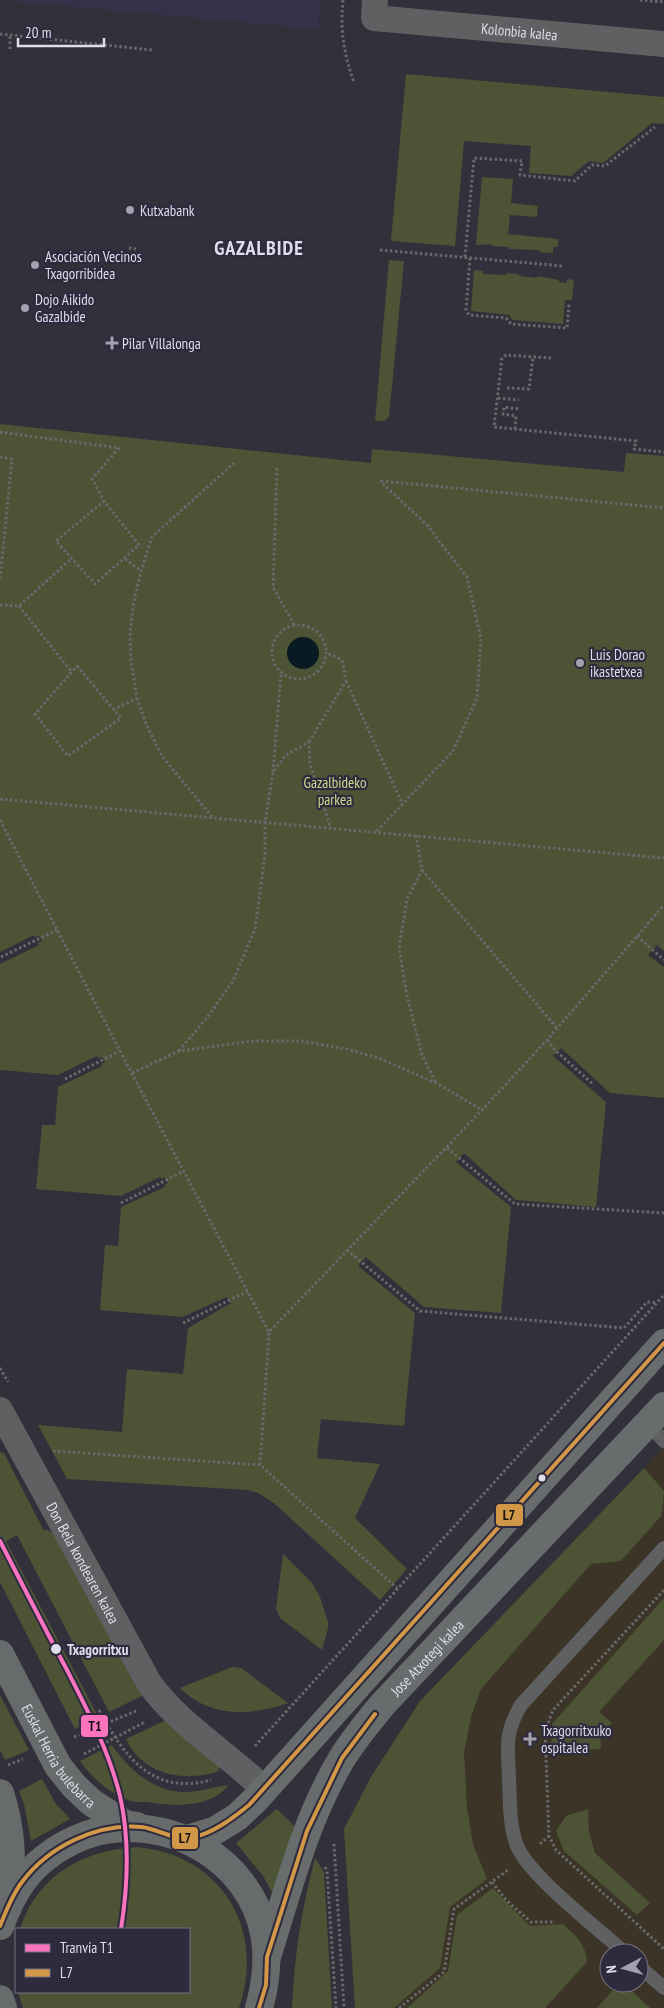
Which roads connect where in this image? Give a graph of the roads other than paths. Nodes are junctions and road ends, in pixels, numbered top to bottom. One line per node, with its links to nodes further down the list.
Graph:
1 (375, 9): 2 (street, Kolonbia kalea)
2 (664, 44)
3 (664, 1343): 8 (main road)
4 (0, 1410): 8 (street, Don Bela kondearen kalea)
5 (659, 1423): 14 (main road, Jose Atxotegi kalea)
6 (664, 1548): 13 (lane)
7 (0, 1654): 10 (main road, Euskal Herria bulebarra)
8 (264, 1789): 11 (main road)
9 (0, 1793): 12 (main road)
10 (144, 1828): 11 (main road); 12 (main road)
11 (187, 1839): 14 (main road)
12 (5, 1914)
13 (614, 1943)
14 (267, 1958): 19 (main road)
15 (649, 1975): 16 (lane)
16 (664, 1988)
17 (0, 1999): 18 (main road)
18 (3, 2008)
19 (260, 2008)

